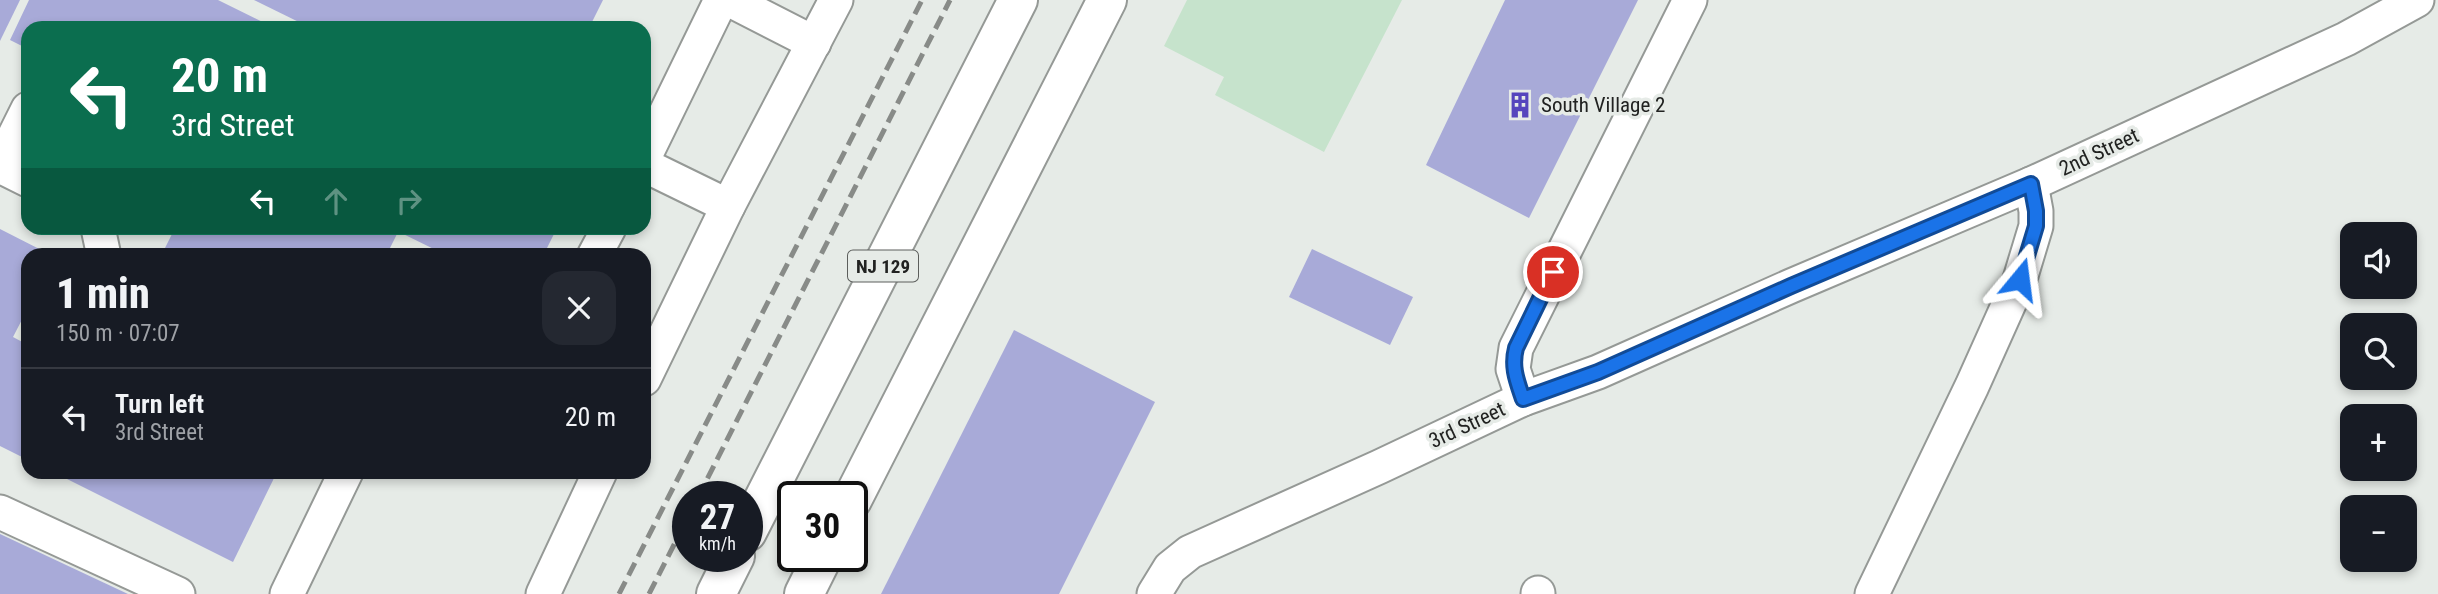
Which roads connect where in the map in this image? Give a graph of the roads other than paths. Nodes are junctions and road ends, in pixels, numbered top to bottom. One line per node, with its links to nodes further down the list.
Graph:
1 (721, 0): 10 (street)
2 (730, 0): 8 (street)
3 (836, 0): 8 (street)
4 (1018, 0): 20 (highway, NJ 129)
5 (1107, 0): 19 (highway)
6 (1690, 0): 16 (street)
7 (2417, 0): 13 (street, 2nd Street)
8 (814, 43): 14 (street)
9 (21, 123): 12 (street)
10 (651, 144)
11 (651, 168): 14 (street)
12 (21, 176)
13 (2031, 184): 16 (street, 3rd Street); 30 (street)
14 (728, 206): 15 (street)
15 (651, 365)
16 (1523, 399): 24 (street, 3rd Street)
17 (343, 479): 26 (street)
18 (597, 479): 27 (street)
19 (862, 481)
20 (763, 501)
21 (0, 512): 25 (street)
22 (727, 572): 28 (highway)
23 (815, 572): 29 (highway)
24 (1167, 587)
25 (178, 594)
26 (286, 594)
27 (543, 594)
28 (716, 594)
29 (804, 594)
30 (1872, 594)

